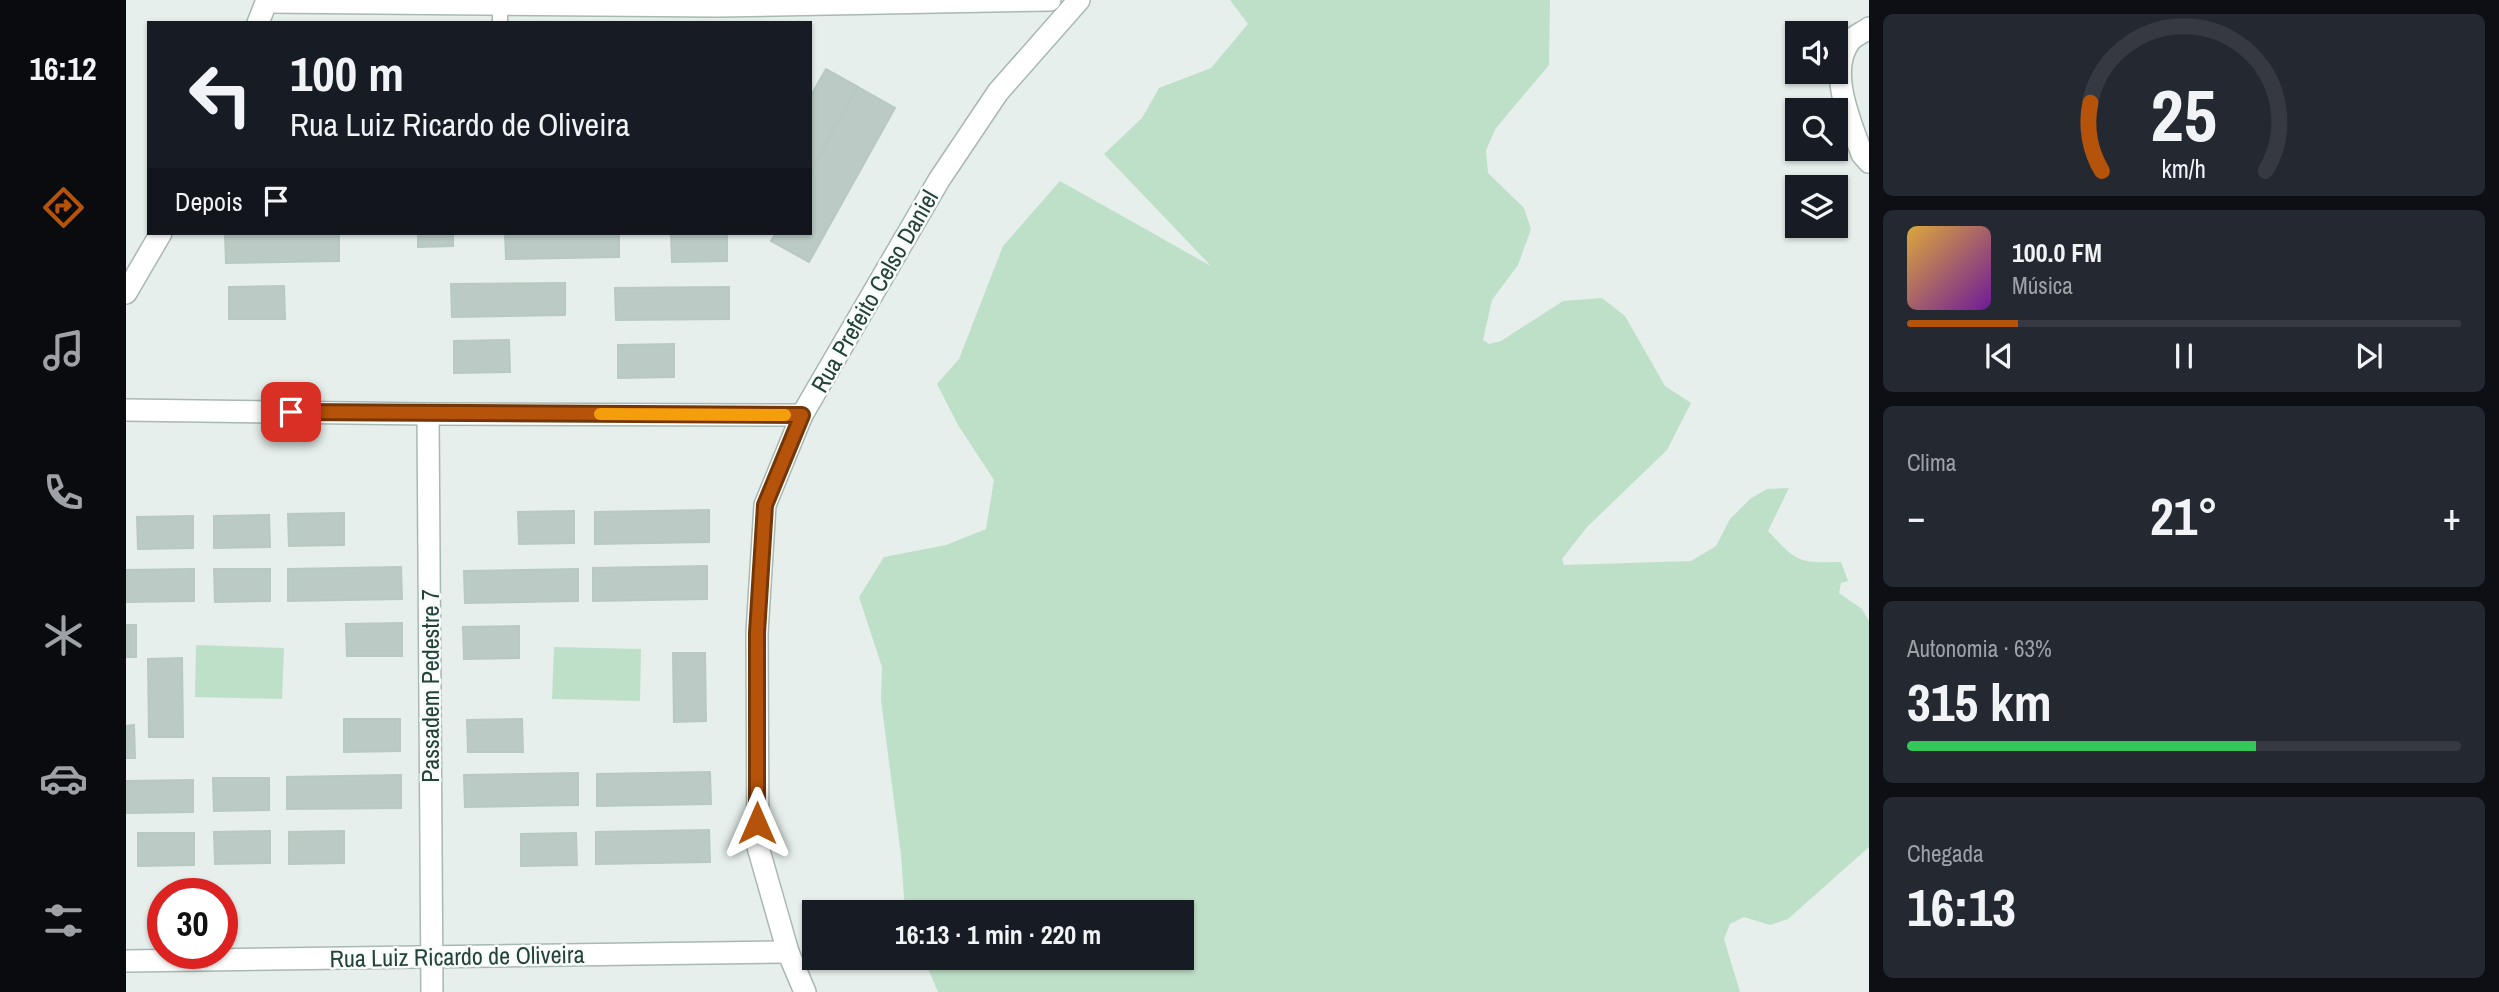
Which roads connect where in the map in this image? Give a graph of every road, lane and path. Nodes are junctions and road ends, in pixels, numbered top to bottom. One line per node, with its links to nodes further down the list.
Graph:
1 (1050, 0): 5 (street)
2 (1079, 0): 14 (street, Rua Prefeito Celso Daniel)
3 (267, 1): 4 (street); 7 (street)
4 (471, 2): 6 (street)
5 (719, 3): 6 (street)
6 (500, 13)
7 (259, 21)
8 (1869, 29): 9 (street)
9 (1869, 162)
10 (160, 235): 11 (street)
11 (126, 293)
12 (126, 410): 13 (street)
13 (428, 414): 14 (street); 16 (street, Passadem Pedestre 7)
14 (802, 415): 15 (street, Rua Prefeito Celso Daniel)
15 (788, 952): 16 (street, Rua Luiz Ricardo de Oliveira); 19 (street, Rua Prefeito Celso Daniel)
16 (432, 957): 17 (street, Rua Luiz Ricardo de Oliveira); 18 (street, Passadem Pedestre 7)
17 (126, 961)
18 (432, 992)
19 (805, 992)

